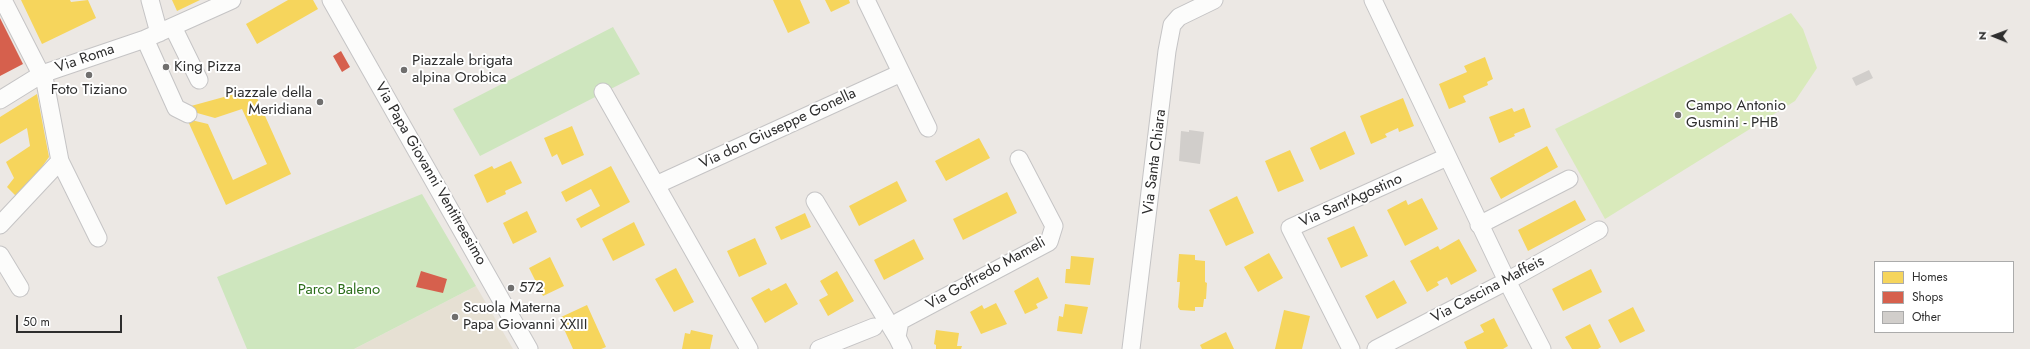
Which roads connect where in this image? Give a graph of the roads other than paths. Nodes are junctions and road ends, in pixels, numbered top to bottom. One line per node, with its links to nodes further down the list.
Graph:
1 (3, 0): 10 (street)
2 (150, 0): 8 (street)
3 (232, 0): 8 (street, Via Roma)
4 (330, 0): 31 (street, Via Papa Giovanni Ventitreesimo)
5 (866, 0): 9 (street)
6 (1214, 0): 34 (street, Via Santa Chiara)
7 (1373, 0): 16 (street)
8 (159, 33): 10 (street, Via Roma); 11 (street); 14 (street)
9 (901, 72): 15 (street); 20 (street, Via don Giuseppe Gonella)
10 (42, 74): 13 (street, Via Roma); 18 (street)
11 (199, 80)
12 (603, 92): 20 (street)
13 (0, 100)
14 (188, 114)
15 (928, 128)
16 (1447, 157): 23 (street); 35 (street, Via Sant'Agostino)
17 (1019, 159): 30 (street, Via Goffredo Mameli)
18 (60, 161): 22 (street); 25 (street)
19 (1569, 179): 23 (street)
20 (656, 185): 32 (street)
21 (815, 200): 30 (street, Via Goffredo Mameli)
22 (0, 225)
23 (1480, 225): 27 (street)
24 (1599, 230): 27 (street, Via Cascina Maffeis)
25 (98, 238)
26 (0, 255): 28 (street)
27 (1506, 282): 36 (street, Via Cascina Maffeis); 37 (street)
28 (20, 288)
29 (874, 327): 33 (street)
30 (900, 343)
31 (529, 349)
32 (749, 349)
33 (818, 349)
34 (1131, 349)
35 (1351, 349)
36 (1376, 349)
37 (1542, 349)

